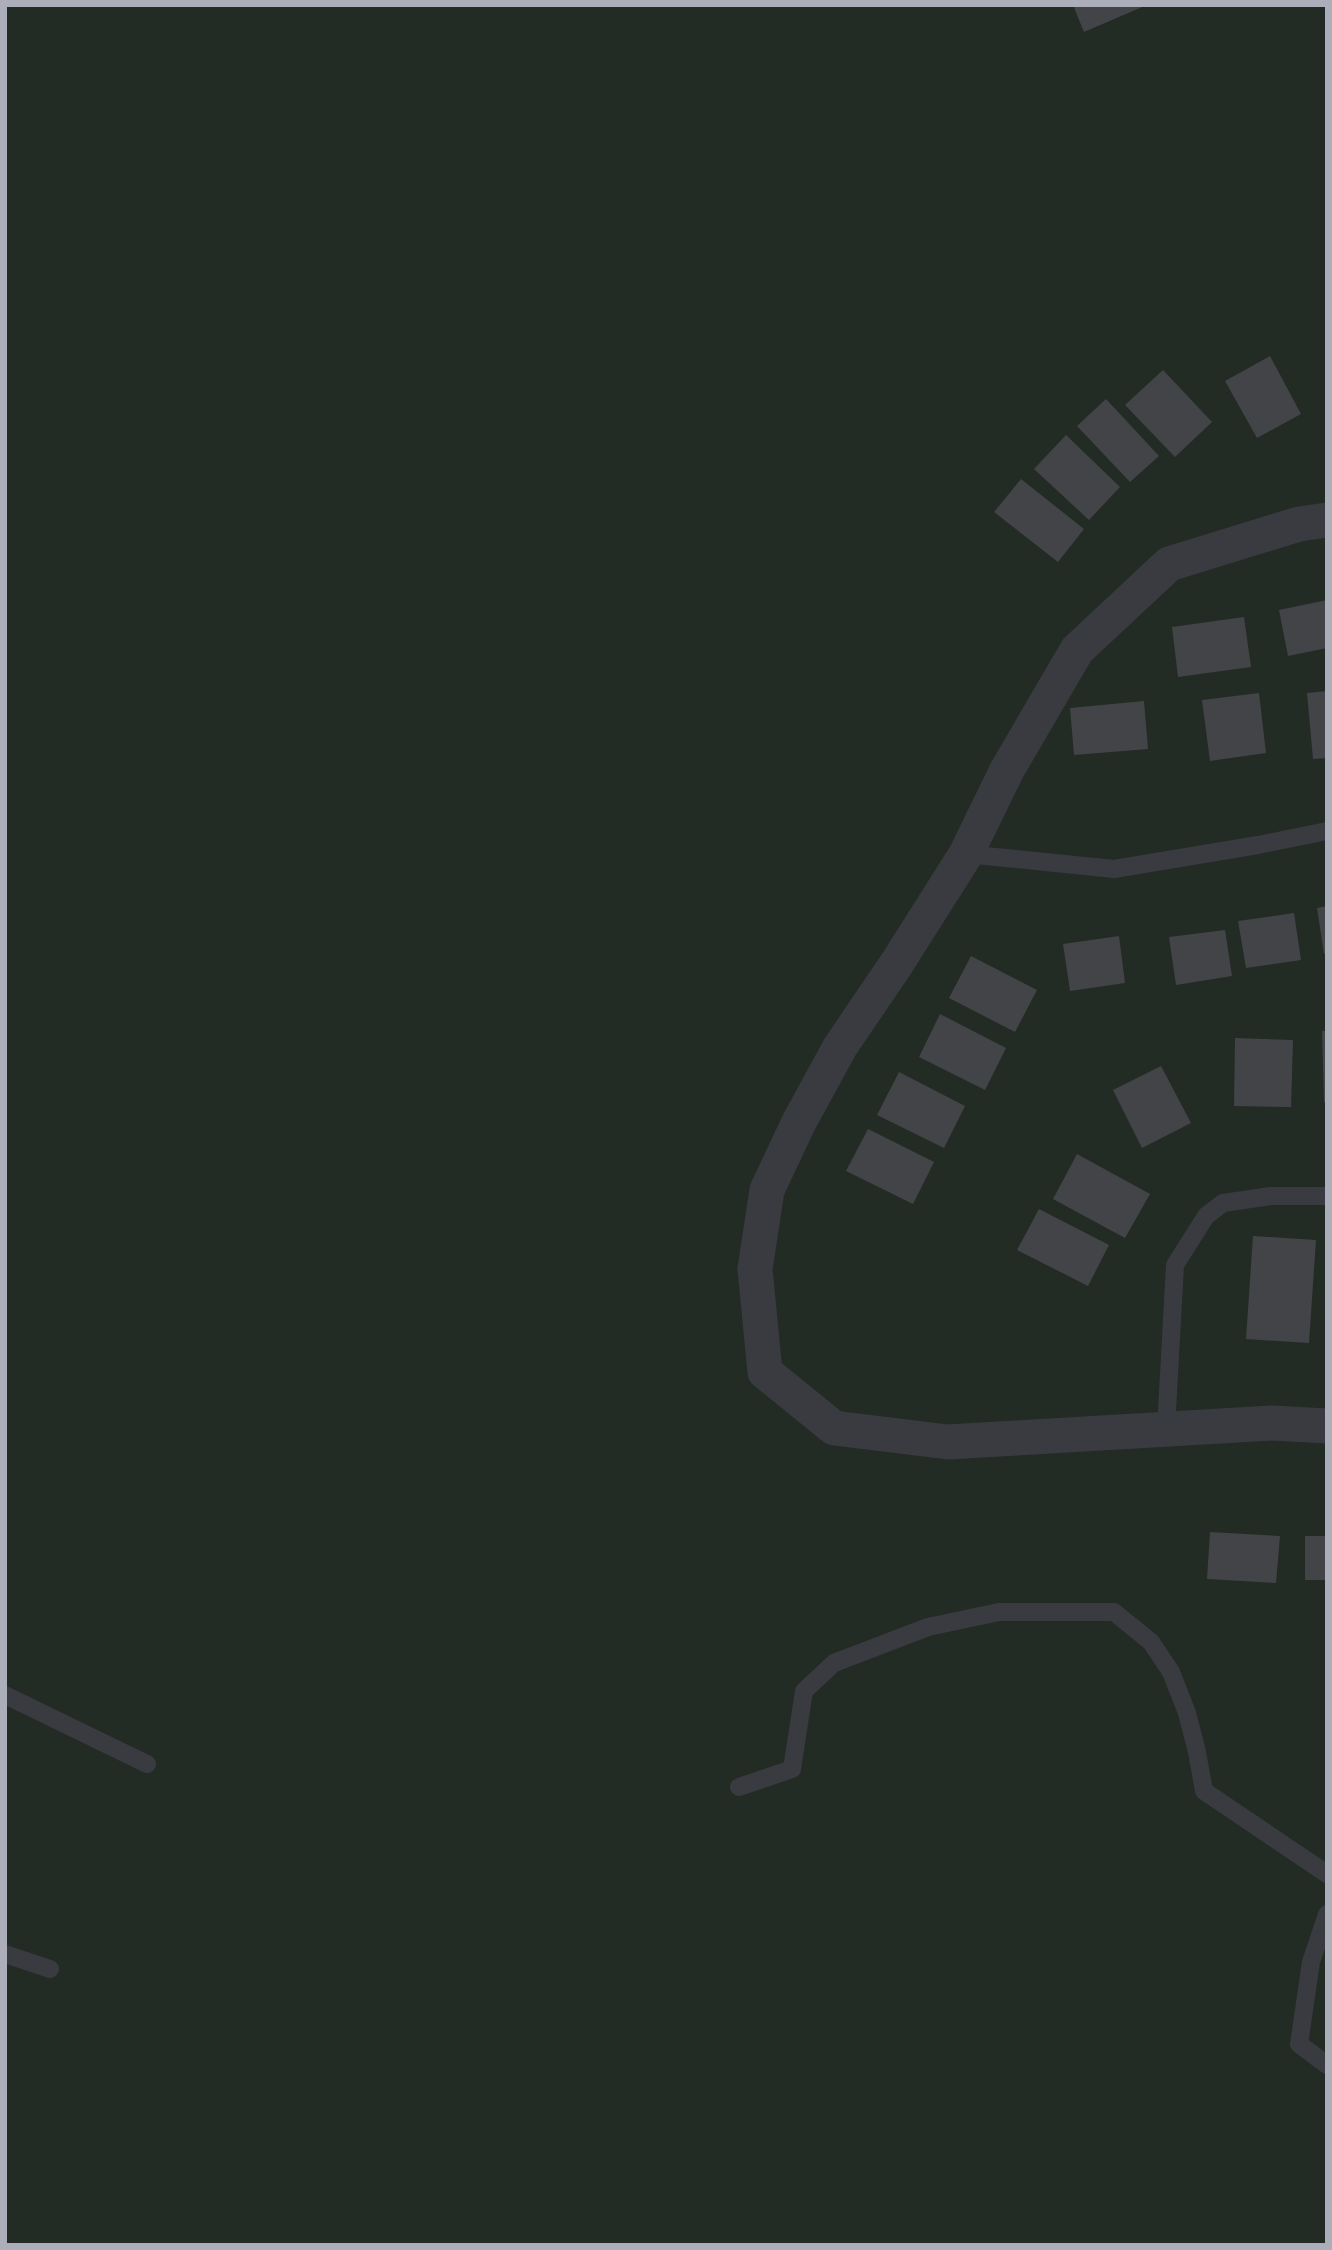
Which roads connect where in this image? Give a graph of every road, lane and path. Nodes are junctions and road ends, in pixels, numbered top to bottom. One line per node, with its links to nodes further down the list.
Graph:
1 (1327, 520): 3 (street)
2 (1327, 831): 3 (lane)
3 (966, 854): 6 (street)
4 (1327, 1196): 6 (lane)
5 (1327, 1426): 6 (street)
6 (1166, 1429)
7 (5, 1695): 8 (lane)
8 (148, 1763)
9 (739, 1787): 10 (lane)
10 (1327, 1874)
11 (1327, 1914): 14 (lane)
12 (5, 1954): 13 (lane)
13 (50, 1969)
14 (1327, 2065)

